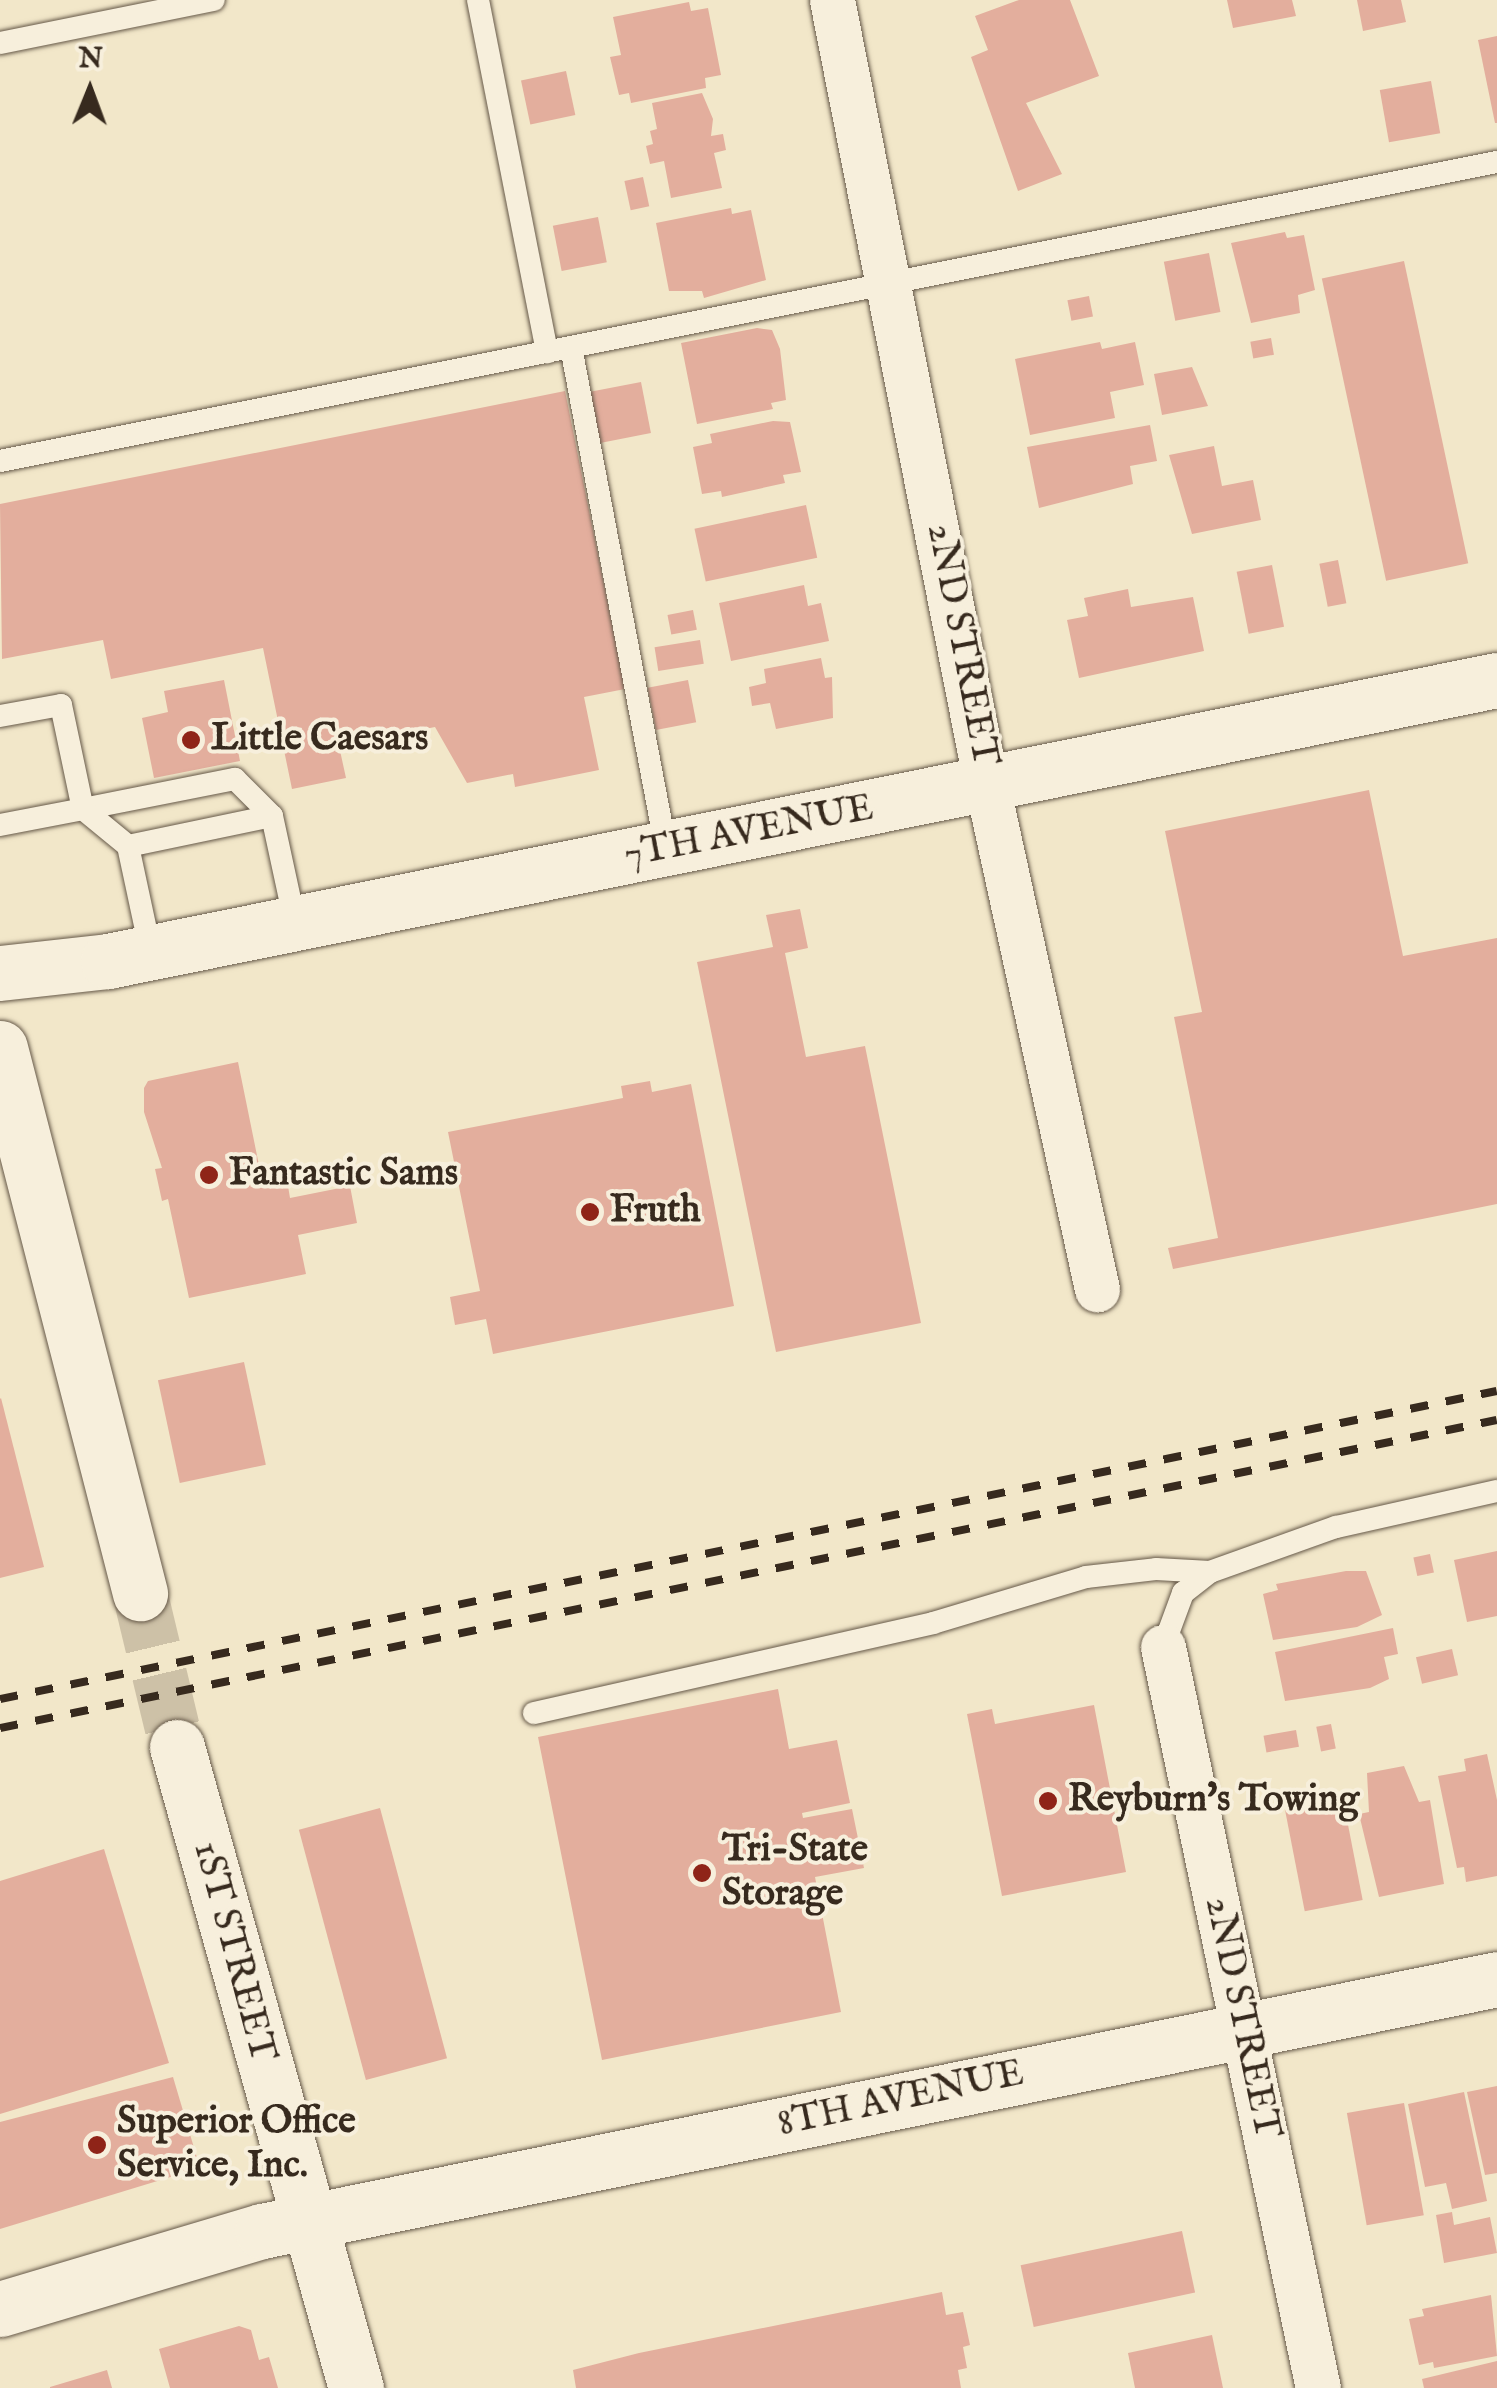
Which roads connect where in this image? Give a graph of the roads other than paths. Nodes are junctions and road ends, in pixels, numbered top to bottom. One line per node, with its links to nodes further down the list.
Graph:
1 (214, 0): 4 (lane)
2 (478, 0): 8 (lane)
3 (832, 0): 6 (street, 2ND STREET)
4 (0, 42)
5 (1497, 162): 6 (lane)
6 (888, 279): 7 (lane); 12 (street, 2ND STREET)
7 (571, 347): 8 (lane); 17 (lane)
8 (547, 352): 9 (lane)
9 (0, 461)
10 (1497, 680): 12 (street, 7TH AVENUE)
11 (0, 716): 13 (lane)
12 (988, 784): 17 (street, 7TH AVENUE); 22 (street, 2ND STREET)
13 (83, 809): 14 (lane); 15 (lane); 16 (lane)
14 (272, 816): 16 (lane); 18 (lane)
15 (0, 825)
16 (128, 846): 19 (lane)
17 (666, 850): 18 (street, 7TH AVENUE)
18 (295, 924): 19 (street, 7TH AVENUE)
19 (150, 952): 20 (street, 7TH AVENUE)
20 (0, 973)
21 (0, 1048): 25 (street)
22 (1097, 1289)
23 (1497, 1490): 24 (lane)
24 (1210, 1572): 26 (lane); 27 (lane)
25 (140, 1593)
26 (1163, 1648): 30 (street, 2ND STREET)
27 (534, 1713)
28 (177, 1747): 31 (street, 1ST STREET)
29 (1497, 1979): 30 (street, 8TH AVENUE)
30 (1244, 2030): 31 (street, 8TH AVENUE); 34 (street, 2ND STREET)
31 (306, 2222): 32 (street, 8TH AVENUE); 33 (street, 1ST STREET)
32 (0, 2309)
33 (356, 2388)
34 (1318, 2388)

